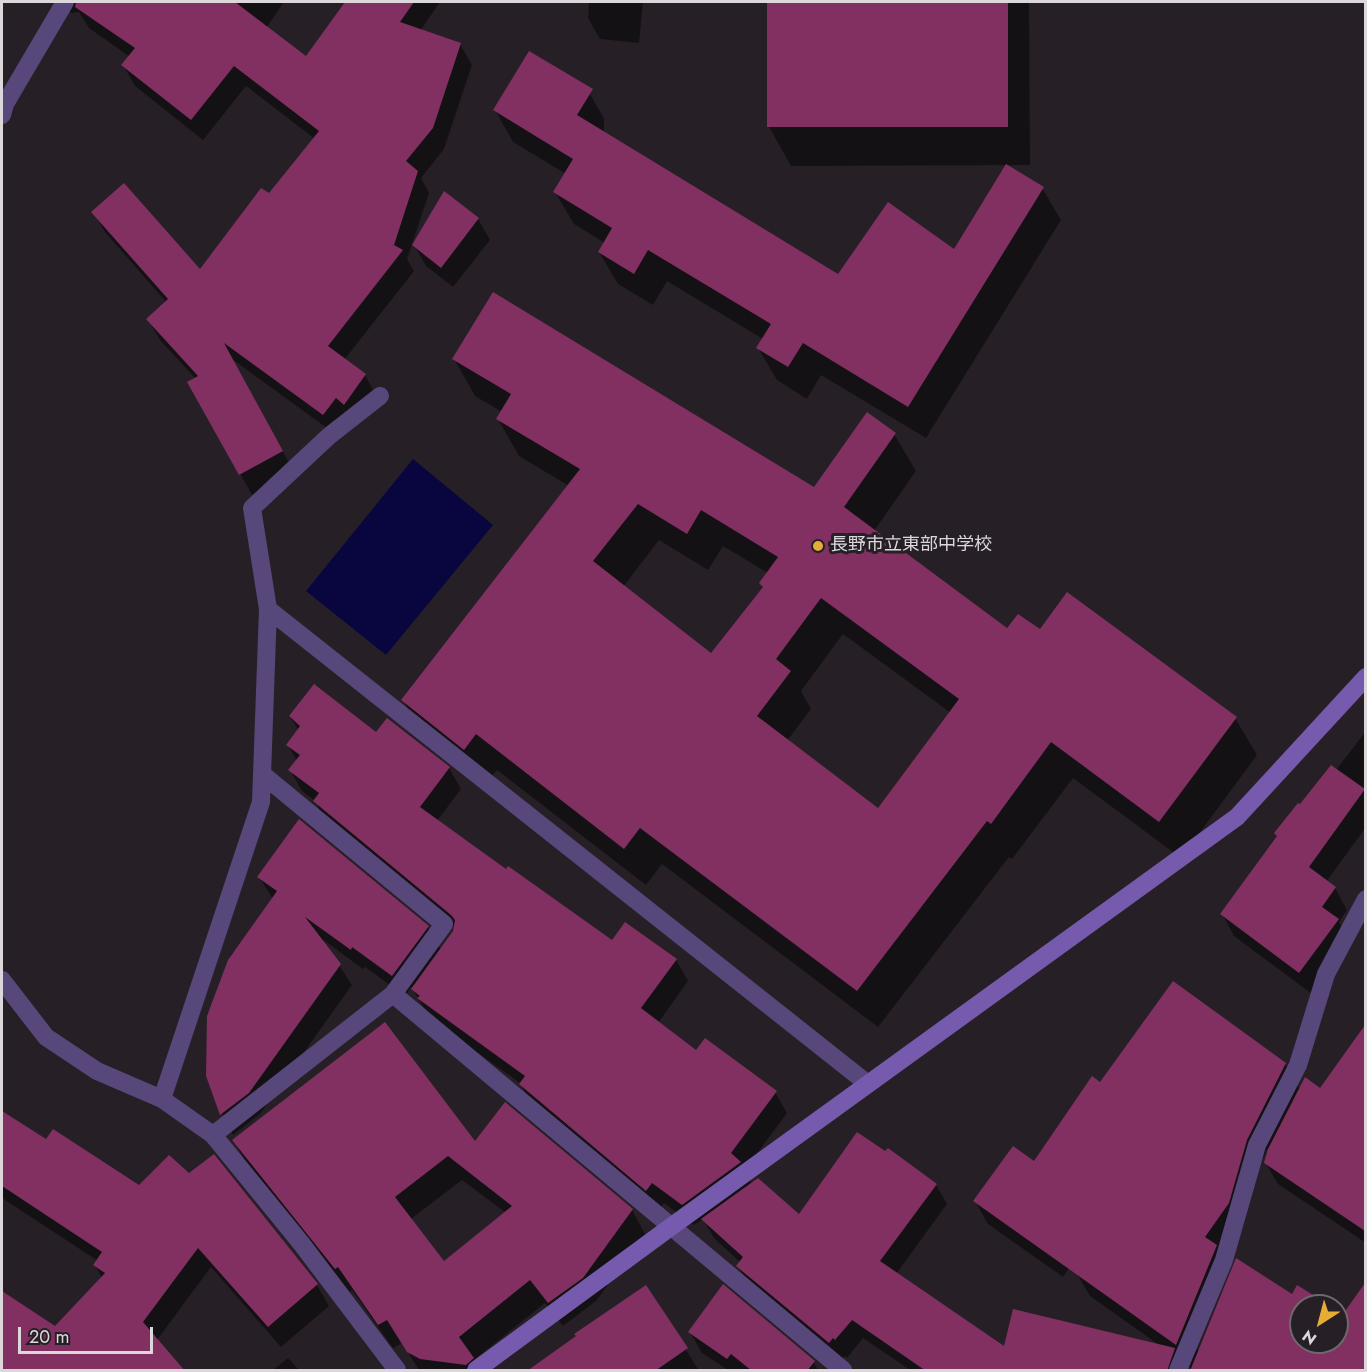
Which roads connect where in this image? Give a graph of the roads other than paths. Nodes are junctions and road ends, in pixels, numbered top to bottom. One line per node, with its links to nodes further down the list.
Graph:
1 (65, 2): 2 (street)
2 (2, 115)
3 (380, 396): 4 (street)
4 (268, 609): 6 (street); 10 (street)
5 (1365, 677): 10 (street)
6 (262, 774): 9 (street); 11 (street)
7 (1365, 898): 17 (street)
8 (2, 980): 11 (street)
9 (393, 994): 12 (street); 13 (street)
10 (868, 1084): 13 (street)
11 (162, 1099): 12 (street)
12 (213, 1135): 14 (street)
13 (672, 1227): 15 (street); 16 (street)
14 (397, 1371)
15 (476, 1371)
16 (843, 1371)
17 (1178, 1371)

